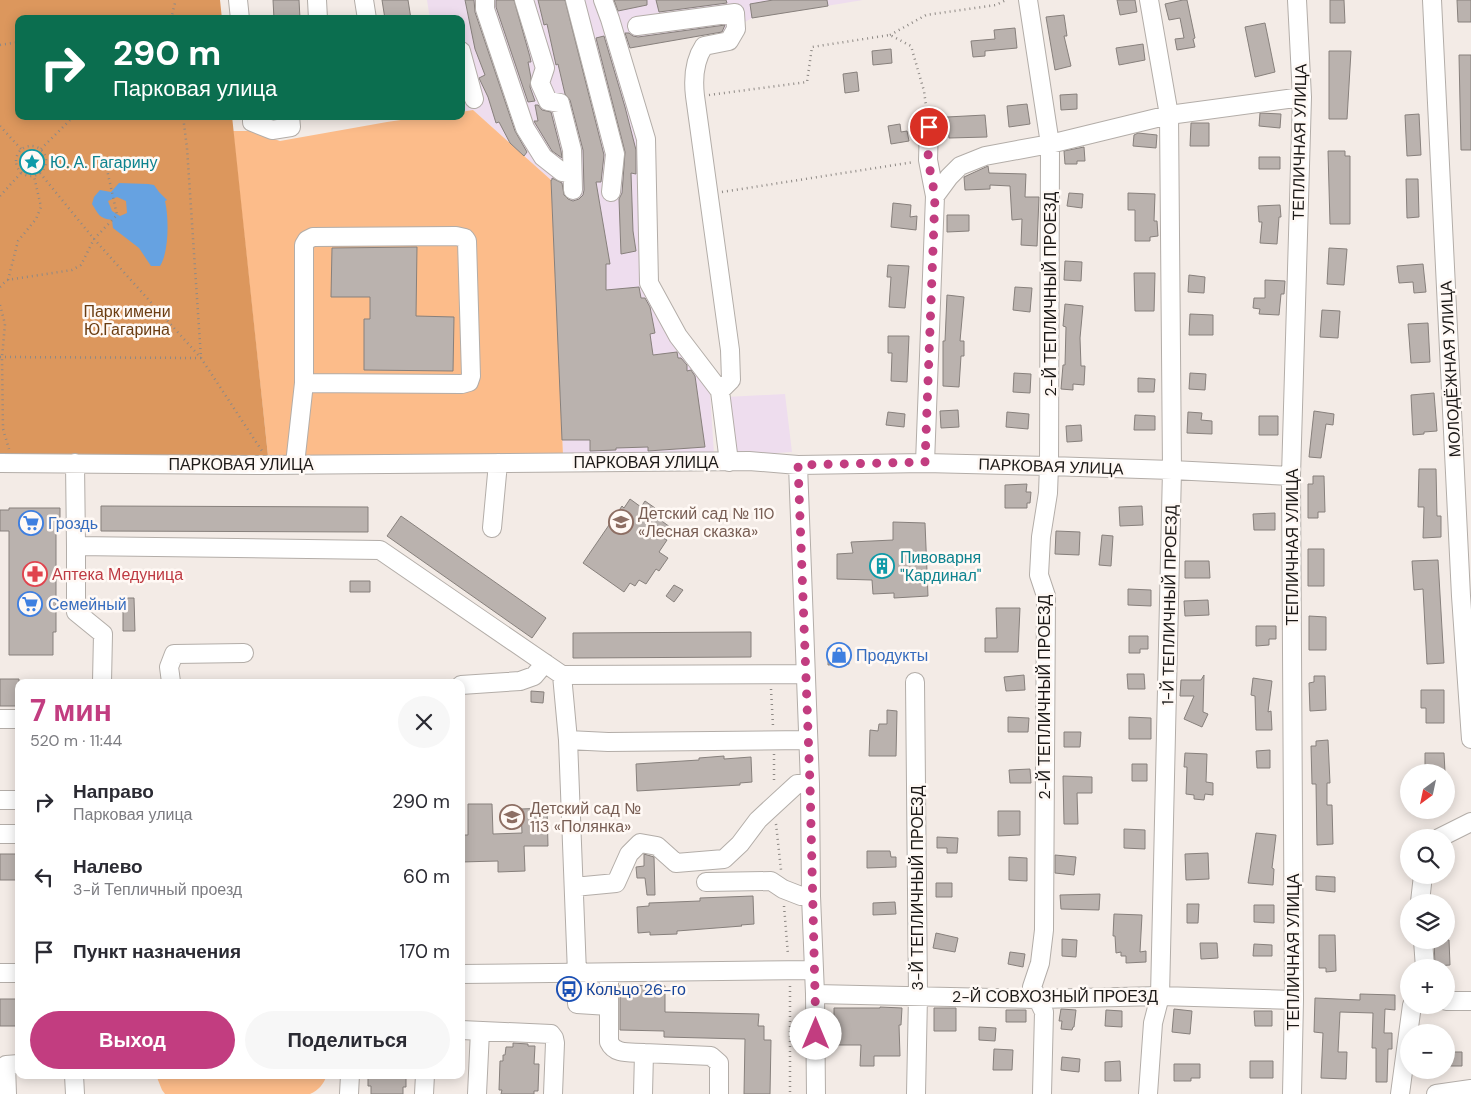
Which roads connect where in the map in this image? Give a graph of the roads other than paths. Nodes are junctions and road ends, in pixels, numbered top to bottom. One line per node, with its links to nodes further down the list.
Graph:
1 (238, 0): 14 (street)
2 (317, 0): 15 (street)
3 (364, 0): 16 (street)
4 (484, 0): 5 (street)
5 (524, 0)
6 (575, 0): 27 (street)
7 (590, 0): 17 (street)
8 (603, 0): 17 (street)
9 (1028, 0): 26 (street, 2-Й ТЕПЛИЧНЫЙ ПРОЕЗД)
10 (1148, 0): 22 (street, 1-Й ТЕПЛИЧНЫЙ ПРОЕЗД)
11 (1297, 0): 20 (street, ТЕПЛИЧНАЯ УЛИЦА)
12 (1432, 0): 53 (street, МОЛОДЁЖНАЯ УЛИЦА)
13 (736, 4): 18 (street); 30 (street)
14 (240, 15)
15 (318, 15)
16 (366, 15)
17 (609, 17): 30 (street)
18 (637, 26)
19 (465, 66): 21 (street)
20 (1302, 97): 22 (street); 40 (street, ТЕПЛИЧНАЯ УЛИЦА)
21 (474, 99)
22 (1170, 115): 26 (street); 39 (street, 1-Й ТЕПЛИЧНЫЙ ПРОЕЗД)
23 (252, 120): 24 (street)
24 (290, 120)
25 (929, 127): 28 (street)
26 (1050, 144): 28 (street); 38 (street, 2-Й ТЕПЛИЧНЫЙ ПРОЕЗД)
27 (611, 192)
28 (935, 196): 32 (street)
29 (304, 383): 29 (street); 36 (street)
30 (720, 391): 31 (street)
31 (729, 462): 35 (street, ПАРКОВАЯ УЛИЦА); 37 (street, ПАРКОВАЯ УЛИЦА)
32 (925, 462): 37 (street, ПАРКОВАЯ УЛИЦА); 38 (street, ПАРКОВАЯ УЛИЦА)
33 (5, 463): 34 (street, ПАРКОВАЯ УЛИЦА)
34 (75, 463): 36 (street, ПАРКОВАЯ УЛИЦА); 42 (street)
35 (498, 463): 36 (street, ПАРКОВАЯ УЛИЦА); 41 (street)
36 (295, 464)
37 (798, 465): 45 (street)
38 (1049, 466): 39 (street, ПАРКОВАЯ УЛИЦА); 75 (street, 2-Й ТЕПЛИЧНЫЙ ПРОЕЗД)
39 (1172, 470): 40 (street, ПАРКОВАЯ УЛИЦА); 74 (street, 1-Й ТЕПЛИЧНЫЙ ПРОЕЗД)
40 (1291, 476): 76 (street, ТЕПЛИЧНАЯ УЛИЦА)
41 (492, 528)
42 (76, 546): 44 (street); 47 (street)
43 (244, 653): 48 (street)
44 (545, 663): 46 (street); 50 (street)
45 (806, 674): 46 (street); 55 (street)
46 (562, 676): 54 (street)
47 (102, 679)
48 (171, 679)
49 (916, 682): 73 (street, 3-Й ТЕПЛИЧНЫЙ ПРОЕЗД)
50 (465, 686)
51 (0, 719): 52 (street)
52 (15, 719)
53 (1471, 739)
54 (568, 740): 55 (street); 64 (street)
55 (808, 740): 56 (street)
56 (810, 784): 64 (street); 65 (street)
57 (0, 800): 58 (street)
58 (15, 800)
59 (1471, 822): 60 (street)
60 (1455, 830)
61 (0, 834): 62 (street)
62 (15, 834)
63 (706, 882): 65 (street)
64 (574, 887): 69 (street)
65 (811, 896): 66 (street)
66 (814, 970): 70 (street); 72 (street)
67 (0, 973): 68 (street)
68 (15, 973)
69 (577, 973): 70 (street); 71 (street); 79 (street)
70 (609, 973): 79 (street)
71 (465, 974)
72 (815, 994): 73 (street, 2-Й СОВХОЗНЫЙ ПРОЕЗД); 97 (street)
73 (918, 996): 75 (street, 2-Й СОВХОЗНЫЙ ПРОЕЗД); 98 (street, 3-Й ТЕПЛИЧНЫЙ ПРОЕЗД)
74 (1160, 996): 75 (street, 2-Й СОВХОЗНЫЙ ПРОЕЗД); 76 (street, 2-Й СОВХОЗНЫЙ ПРОЕЗД); 100 (street, 1-Й ТЕПЛИЧНЫЙ ПРОЕЗД)
75 (1037, 999): 99 (street, 2-Й ТЕПЛИЧНЫЙ ПРОЕЗД)
76 (1294, 1000): 101 (street, ТЕПЛИЧНАЯ УЛИЦА)
77 (1455, 1001): 78 (street)
78 (1471, 1001)
79 (609, 1006): 83 (street)
80 (1411, 1014): 102 (street)
81 (465, 1030): 82 (street)
82 (480, 1031): 93 (street); 94 (street)
83 (644, 1053): 95 (street); 96 (street)
84 (8, 1064): 89 (street)
85 (74, 1079): 90 (street)
86 (350, 1079): 91 (street)
87 (425, 1079): 92 (street)
88 (1471, 1089): 103 (street)
89 (7, 1094)
90 (75, 1094)
91 (350, 1094)
92 (424, 1094)
93 (477, 1094)
94 (553, 1094)
95 (642, 1094)
96 (718, 1094)
97 (816, 1094)
98 (916, 1094)
99 (1042, 1094)
100 (1148, 1094)
101 (1292, 1094)
102 (1400, 1094)
103 (1436, 1094)

